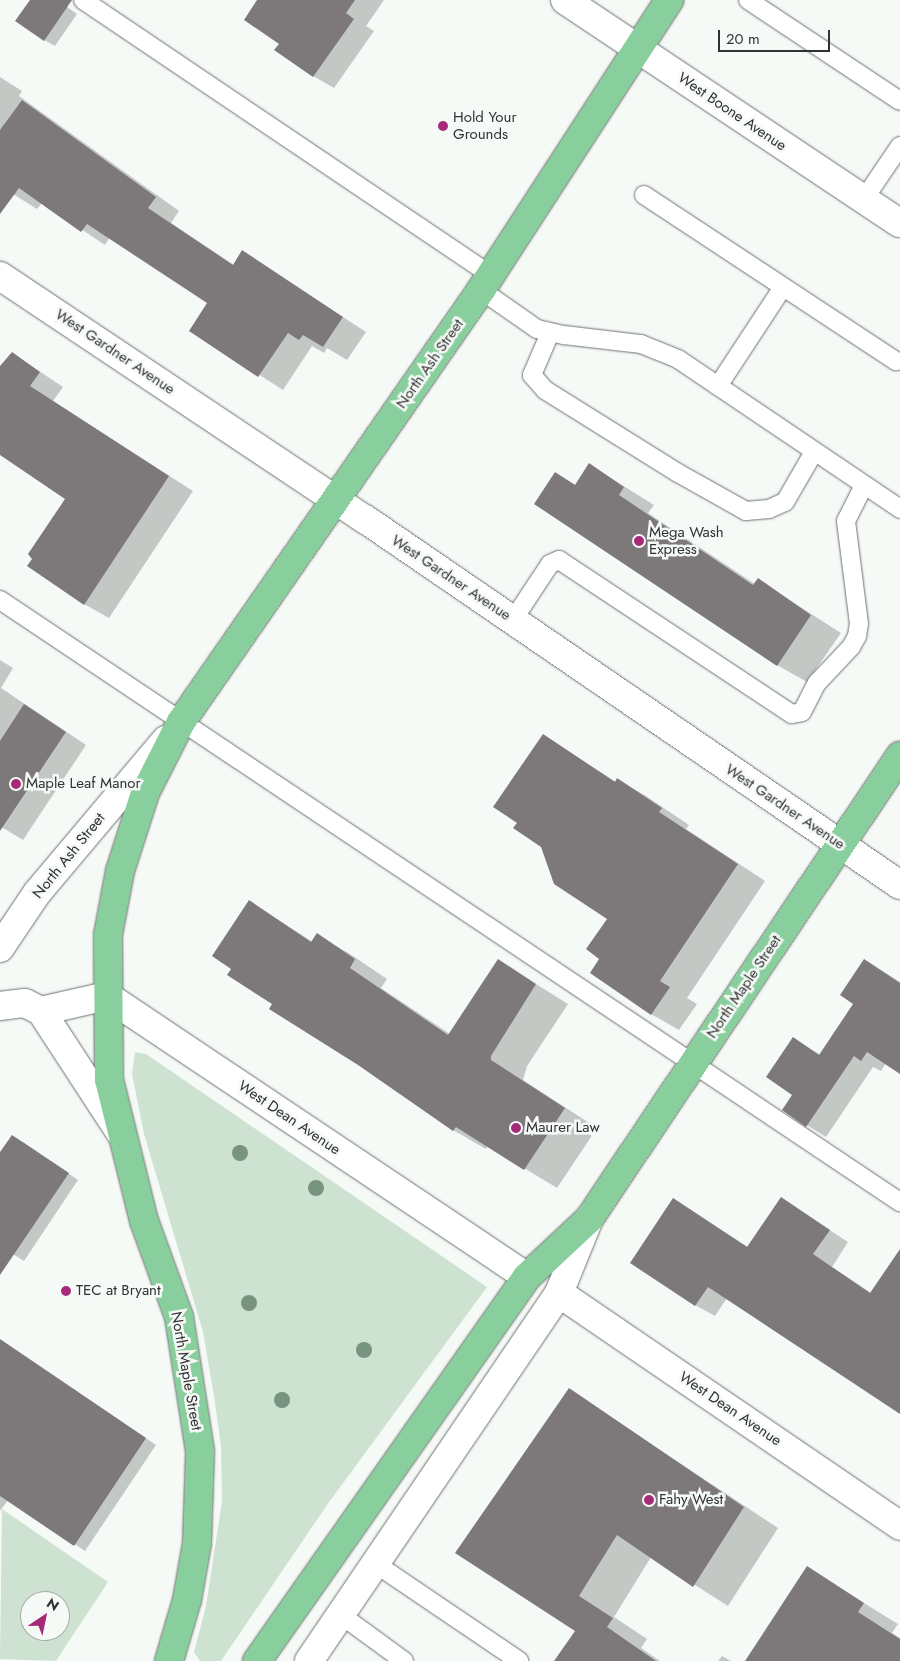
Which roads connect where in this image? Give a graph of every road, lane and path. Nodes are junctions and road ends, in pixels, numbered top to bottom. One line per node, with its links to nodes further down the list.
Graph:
1 (83, 0): 12 (lane)
2 (565, 0): 5 (street, West Boone Avenue)
3 (669, 0): 5 (main road, North Ash Street)
4 (748, 0): 6 (lane)
5 (637, 48): 9 (street, West Boone Avenue); 12 (main road, North Ash Street)
6 (900, 101)
7 (900, 146): 9 (lane)
8 (644, 195): 13 (lane)
9 (864, 199): 10 (street, West Boone Avenue)
10 (900, 223)
11 (0, 276): 19 (street, West Gardner Avenue)
12 (486, 282): 14 (lane); 19 (main road, North Ash Street)
13 (783, 286): 15 (lane); 16 (lane)
14 (550, 332): 16 (lane); 17 (lane)
15 (896, 361)
16 (718, 386): 17 (lane)
17 (814, 452): 18 (lane)
18 (864, 485): 20 (lane); 22 (lane)
19 (336, 500): 22 (street, West Gardner Avenue); 23 (main road, North Ash Street)
20 (900, 509)
21 (0, 600): 23 (lane)
22 (512, 620): 25 (street, West Gardner Avenue)
23 (181, 722): 27 (street, North Ash Street); 28 (main road, North Ash Street); 31 (lane)
24 (900, 756): 25 (main road, North Maple Street)
25 (841, 845): 26 (street, West Gardner Avenue); 31 (main road, North Maple Street)
26 (900, 885)
27 (4, 933)
28 (107, 996): 30 (street); 32 (main road, North Maple Street); 35 (street, West Dean Avenue)
29 (0, 1006): 30 (street)
30 (41, 1011): 32 (street)
31 (692, 1063): 33 (lane); 34 (main road, North Maple Street)
32 (120, 1132): 40 (main road, North Maple Street)
33 (900, 1202)
34 (589, 1219): 35 (main road, North Maple Street); 36 (street, North Maple Street)
35 (527, 1277): 41 (main road, North Maple Street)
36 (559, 1293): 37 (street, West Dean Avenue); 38 (street, North Maple Street)
37 (900, 1526)
38 (376, 1564): 39 (street, North Maple Street); 44 (lane)
39 (341, 1615): 42 (street, North Maple Street); 43 (lane)
40 (168, 1661)
41 (257, 1661)
42 (310, 1661)
43 (404, 1661)
44 (519, 1661)

